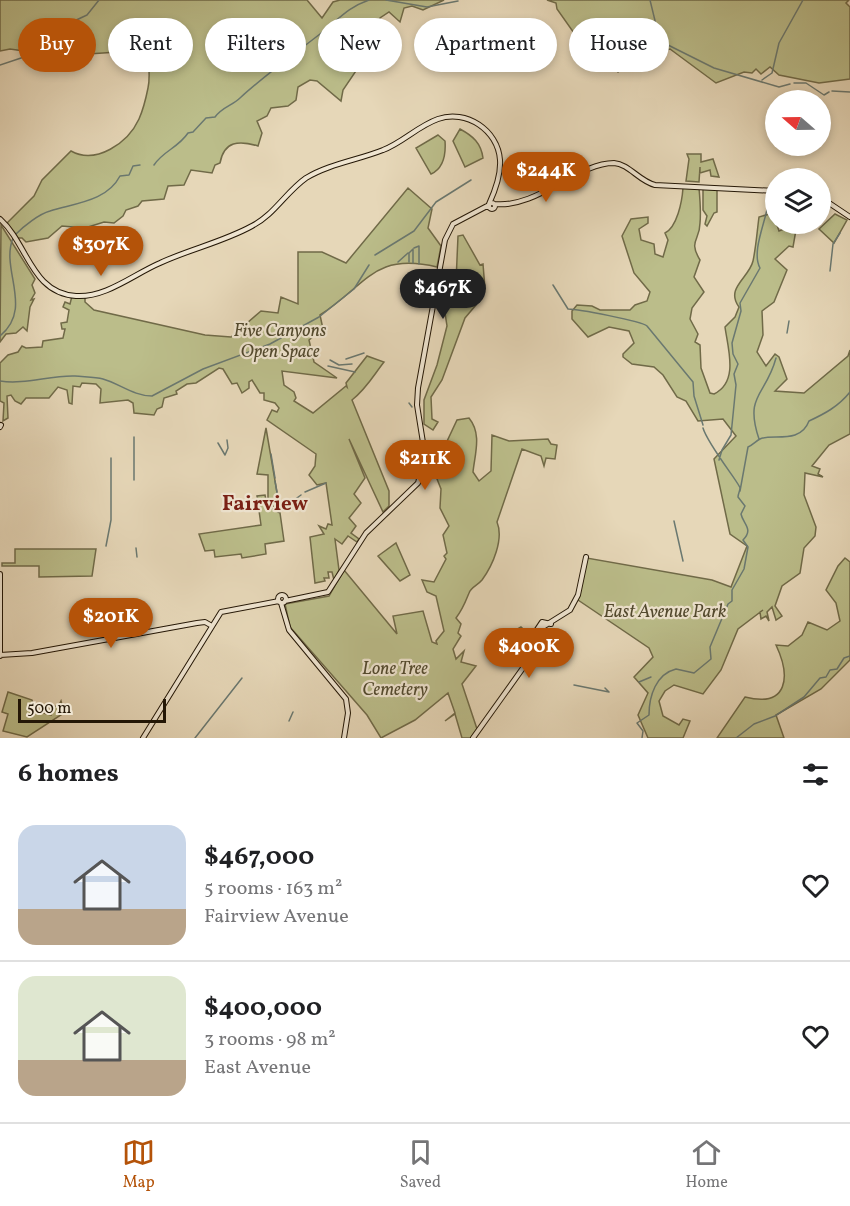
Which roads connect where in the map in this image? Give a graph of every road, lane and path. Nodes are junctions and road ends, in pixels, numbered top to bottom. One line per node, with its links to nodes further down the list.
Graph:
1 (765, 190): 3 (main road)
2 (831, 204): 4 (main road)
3 (491, 205): 5 (main road); 8 (main road)
4 (850, 217)
5 (0, 219)
6 (586, 557): 10 (main road)
7 (0, 574): 12 (main road)
8 (282, 601): 9 (main road); 14 (main road)
9 (208, 624): 12 (main road); 13 (main road)
10 (550, 624): 11 (main road); 11 (main road)
11 (537, 630): 15 (main road)
12 (0, 655)
13 (143, 738)
14 (344, 738)
15 (473, 738)

